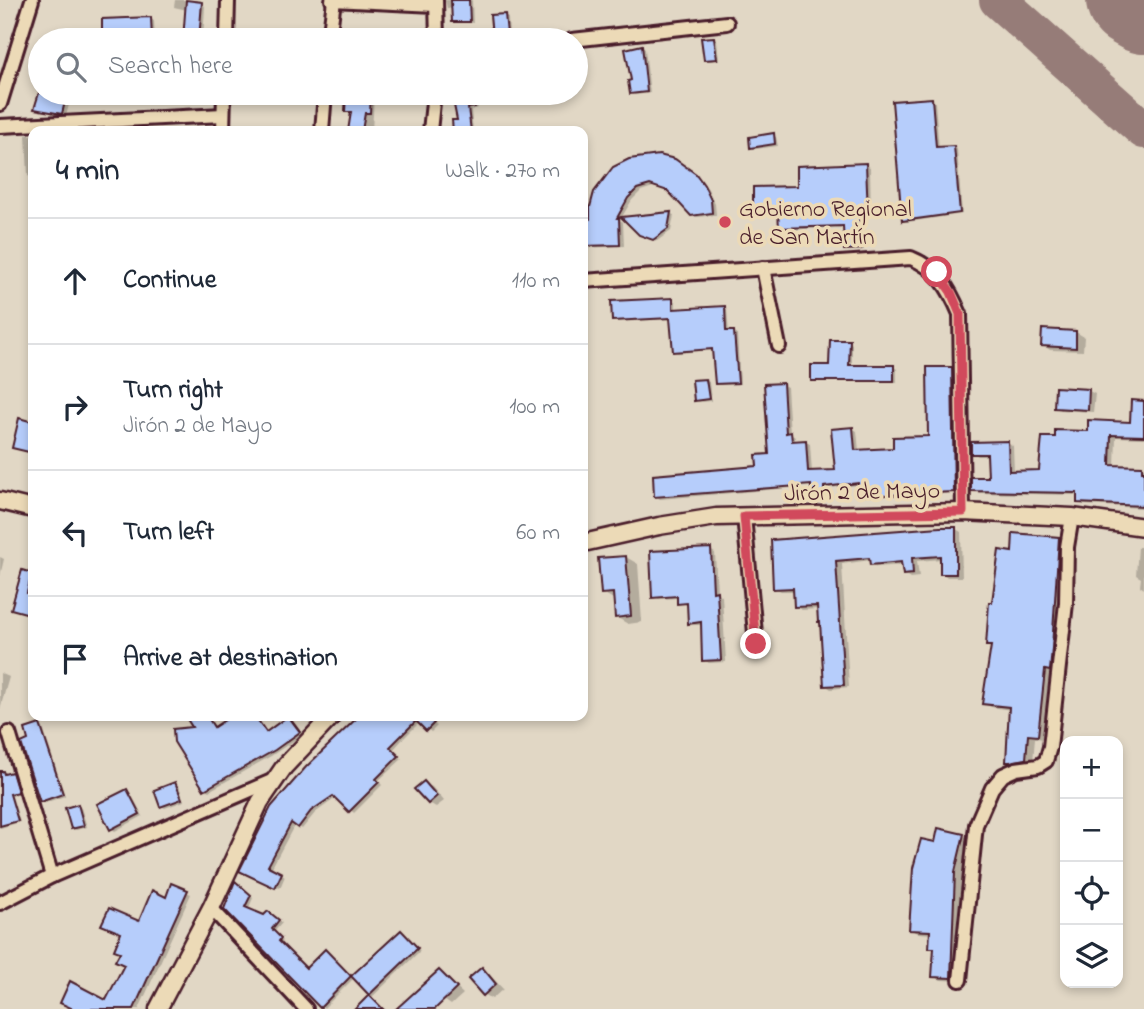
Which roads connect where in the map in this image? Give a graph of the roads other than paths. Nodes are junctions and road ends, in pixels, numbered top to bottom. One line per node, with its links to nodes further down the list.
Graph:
1 (32, 0): 10 (street)
2 (228, 0): 6 (street)
3 (333, 0): 4 (street); 7 (street)
4 (435, 3): 8 (street)
5 (727, 23): 9 (street)
6 (227, 28)
7 (331, 28)
8 (436, 28)
9 (588, 38)
10 (0, 104)
11 (223, 105): 14 (street)
12 (324, 105): 17 (street)
13 (433, 105): 18 (street)
14 (223, 116): 15 (street); 16 (street)
15 (0, 126)
16 (223, 126)
17 (322, 126)
18 (431, 126)
19 (763, 268): 20 (street); 21 (street); 24 (street)
20 (588, 281)
21 (779, 346)
22 (0, 501): 23 (main road)
23 (28, 508)
24 (963, 512): 25 (main road, Jirón 2 de Mayo); 26 (main road, Jirón 2 de Mayo)
25 (744, 516): 28 (main road, Jirón 2 de Mayo); 29 (street)
26 (1072, 517): 27 (main road, Jirón 2 de Mayo); 36 (street)
27 (1144, 527)
28 (588, 542)
29 (756, 644)
30 (327, 721): 32 (main road)
31 (9, 733): 33 (street)
32 (274, 780): 33 (street); 35 (main road)
33 (51, 876): 34 (street)
34 (0, 903)
35 (211, 908): 37 (main road); 38 (street)
36 (960, 980)
37 (158, 1009)
38 (306, 1009)

